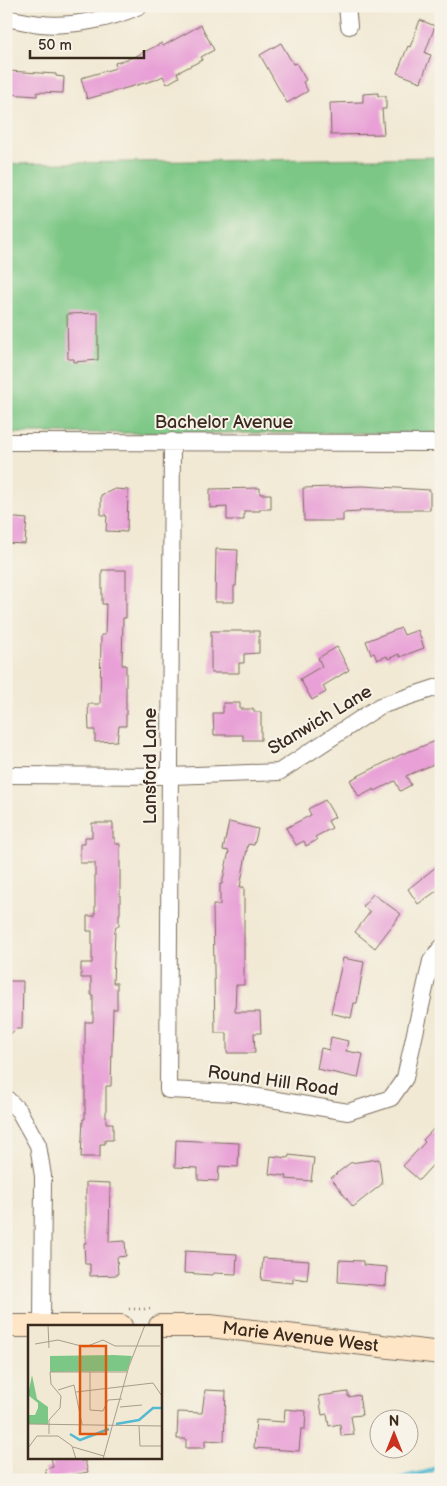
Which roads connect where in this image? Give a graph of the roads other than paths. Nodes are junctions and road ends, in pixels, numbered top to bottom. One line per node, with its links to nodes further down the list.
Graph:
1 (139, 6): 3 (street)
2 (347, 6): 4 (street)
3 (6, 18)
4 (349, 26)
5 (172, 441): 6 (street, Bachelor Avenue); 7 (street, Bachelor Avenue); 10 (street, Lansford Lane)
6 (6, 442)
7 (441, 443)
8 (441, 686): 10 (street, Stanwich Lane)
9 (6, 775): 10 (street, Stanwich Lane)
10 (170, 776): 12 (street, Lansford Lane)
11 (441, 948): 12 (street, Round Hill Road)
12 (168, 1090)
13 (6, 1098): 14 (street)
14 (42, 1325)
15 (6, 1326): 16 (street)
16 (28, 1326)
17 (161, 1326): 18 (street, Marie Avenue West)
18 (441, 1353)

